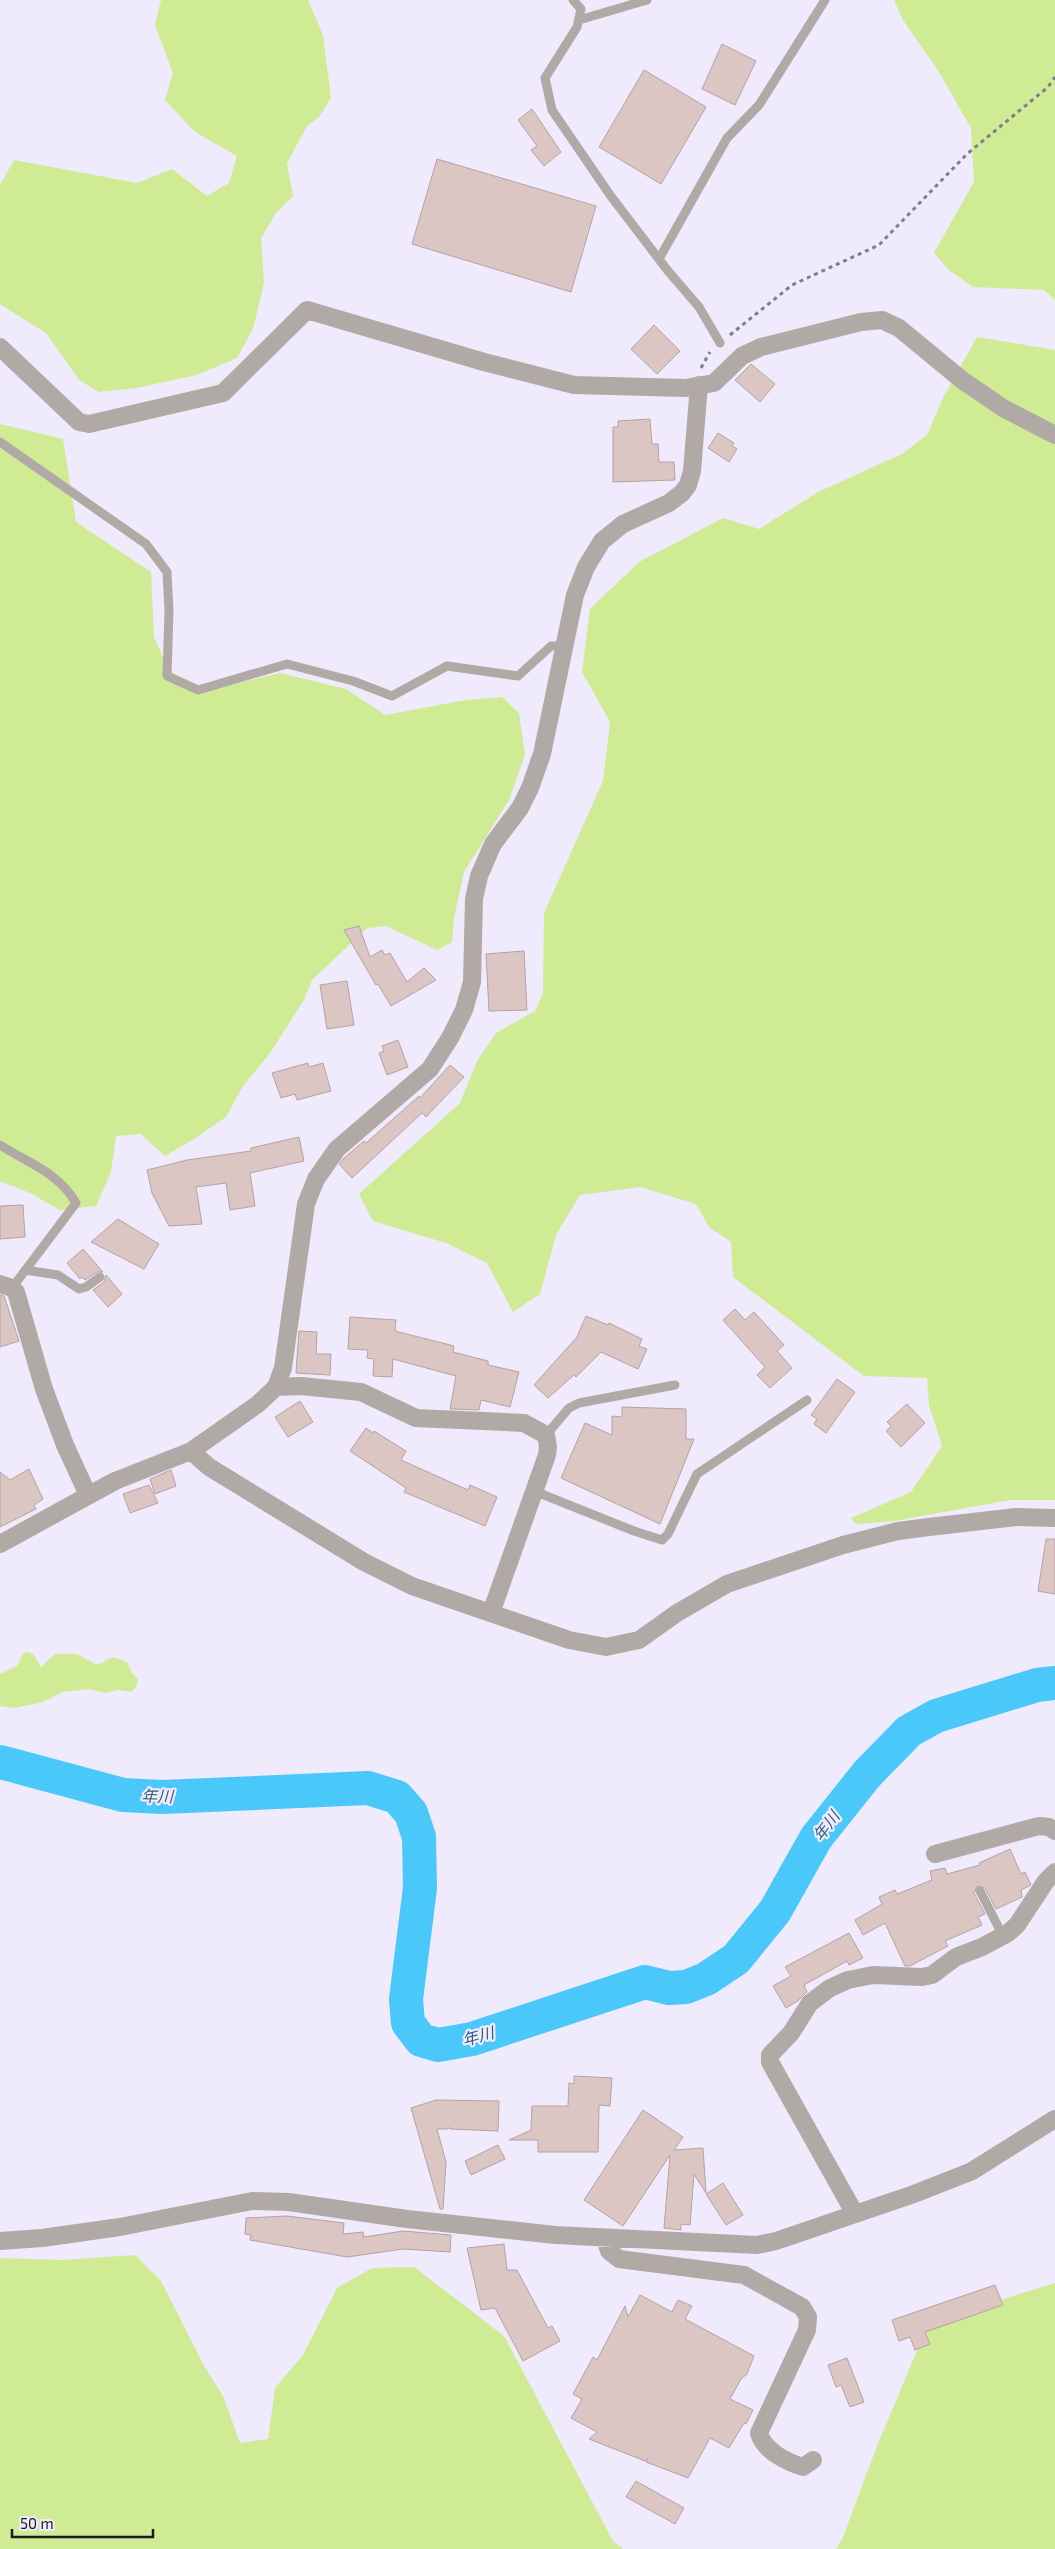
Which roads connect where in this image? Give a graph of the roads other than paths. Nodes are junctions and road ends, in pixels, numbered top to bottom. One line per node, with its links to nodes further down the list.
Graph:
1 (573, 0): 4 (lane)
2 (647, 0): 4 (lane)
3 (825, 0): 5 (lane)
4 (578, 20): 5 (lane)
5 (659, 259): 6 (lane)
6 (720, 343)
7 (0, 347): 8 (street)
8 (699, 386): 9 (street); 11 (street)
9 (1055, 435)
10 (0, 442): 11 (lane)
11 (565, 646): 17 (street)
12 (0, 1145): 13 (lane)
13 (24, 1270): 14 (lane); 15 (lane)
14 (100, 1277)
15 (6, 1286): 22 (street)
16 (675, 1384): 19 (lane)
17 (276, 1387): 19 (street); 20 (street)
18 (807, 1400): 21 (lane)
19 (546, 1435): 21 (street)
20 (191, 1450): 22 (street); 25 (street)
21 (534, 1491): 25 (street)
22 (88, 1495): 24 (street)
23 (1055, 1518): 25 (street)
24 (0, 1544)
25 (491, 1613)
26 (1055, 1830): 27 (street)
27 (934, 1854)
28 (1055, 1872): 30 (street)
29 (980, 1891): 30 (lane)
30 (1003, 1936): 32 (street)
31 (1055, 2119): 32 (street)
32 (855, 2214): 33 (street)
33 (605, 2238): 34 (street); 35 (street)
34 (0, 2241)
35 (812, 2460)

